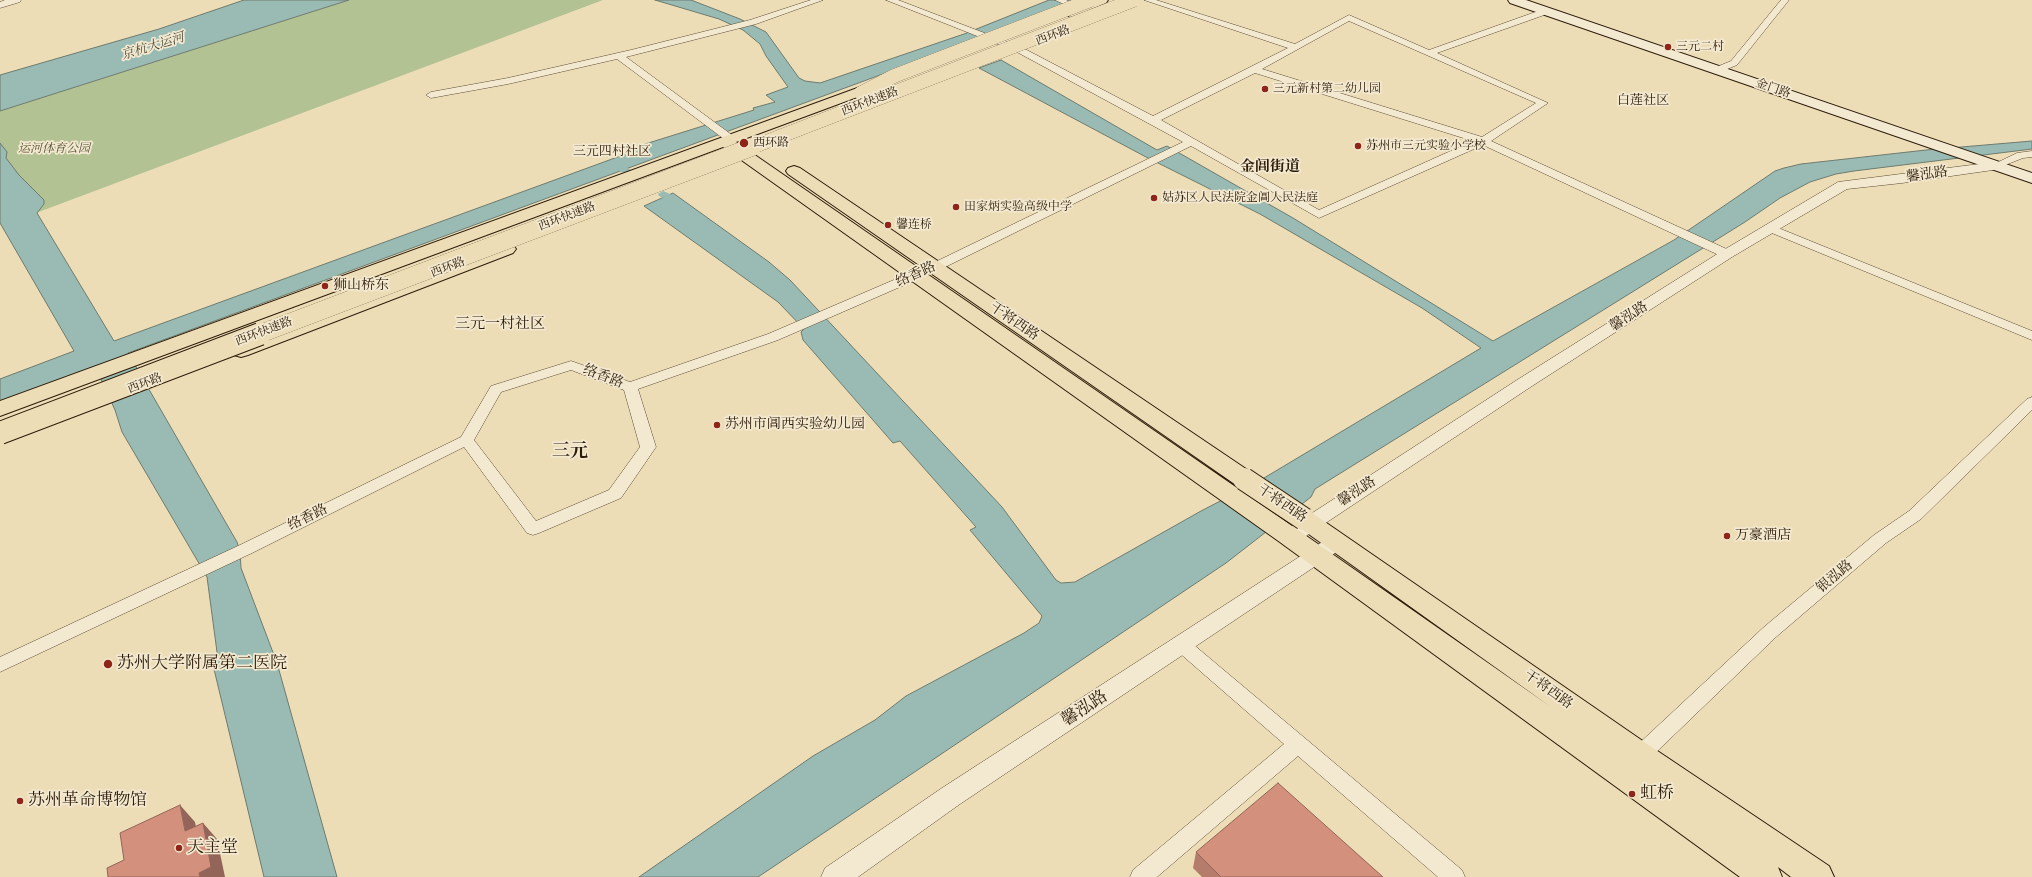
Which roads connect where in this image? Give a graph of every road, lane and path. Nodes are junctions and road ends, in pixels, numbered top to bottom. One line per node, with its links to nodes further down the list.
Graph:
1 (15, 0): 16 (street)
2 (819, 0): 25 (street)
3 (890, 0): 21 (street)
4 (1059, 0): 17 (street)
5 (1091, 0): 29 (main road, bridge)
6 (1102, 0): 17 (main road, 西环路)
7 (1115, 0): 29 (main road, 西环快速路)
8 (1134, 0): 49 (main road, 西环快速路, bridge)
9 (1142, 0): 19 (main road, 西环路)
10 (1148, 0): 22 (street)
11 (1503, 0): 18 (main road)
12 (1514, 0): 20 (main road, 金门路)
13 (1525, 0): 20 (main road, 金门路)
14 (1534, 0): 20 (main road)
15 (1786, 0): 26 (street)
16 (0, 4)
17 (1074, 6): 19 (street); 21 (main road, 西环路)
18 (1544, 12): 20 (main road); 24 (street)
19 (1102, 17): 23 (main road, 西环路)
20 (1568, 17): 26 (main road, 金门路)
21 (992, 39): 23 (street); 33 (main road, 西环路)
22 (1296, 47): 24 (street); 27 (street)
23 (1018, 50): 30 (street); 33 (main road, 西环路)
24 (1429, 53): 31 (street)
25 (618, 56): 28 (street); 33 (street)
26 (1720, 69): 35 (main road, 金门路)
27 (1254, 70): 30 (street); 31 (street)
28 (431, 95)
29 (832, 108): 48 (main road, 西环快速路)
30 (1153, 120): 32 (street)
31 (1483, 141): 32 (street); 39 (street)
32 (1191, 142): 40 (street, 络香路)
33 (741, 145): 40 (main road, 干将西路); 41 (main road, 干将西路); 47 (main road, 西环路); 51 (main road); 51 (main road, 西环路)
34 (2032, 154): 35 (street)
35 (1998, 164): 36 (main road, 金门路); 37 (main road, 金门路); 38 (street, 馨泓路)
36 (2032, 174)
37 (2032, 178)
38 (1771, 229): 39 (street, 馨泓路); 44 (street)
39 (1721, 251): 52 (street, 馨泓路)
40 (935, 267): 41 (street, 络香路); 42 (main road, 干将西路)
41 (916, 275): 43 (main road, 干将西路); 45 (street, 络香路)
42 (1007, 316): 43 (main road); 52 (main road, 干将西路, bridge)
43 (988, 325): 52 (main road, 干将西路)
44 (2032, 336)
45 (630, 387): 50 (street, 络香路); 50 (street)
46 (2032, 402): 57 (street, 银泓路)
47 (0, 410)
48 (0, 420)
49 (0, 433)
50 (466, 440): 55 (street, 络香路)
51 (0, 441)
52 (1297, 528): 53 (main road, 干将西路)
53 (1327, 549): 54 (street, 馨泓路); 57 (main road, 干将西路); 61 (main road, 干将西路)
54 (1182, 645): 56 (street); 58 (street, 馨泓路)
55 (0, 665)
56 (1298, 744): 59 (street); 60 (street)
57 (1640, 755): 62 (main road, 干将西路)
58 (834, 877)
59 (1141, 877)
60 (1454, 877)
61 (1766, 877)
62 (1818, 877)

